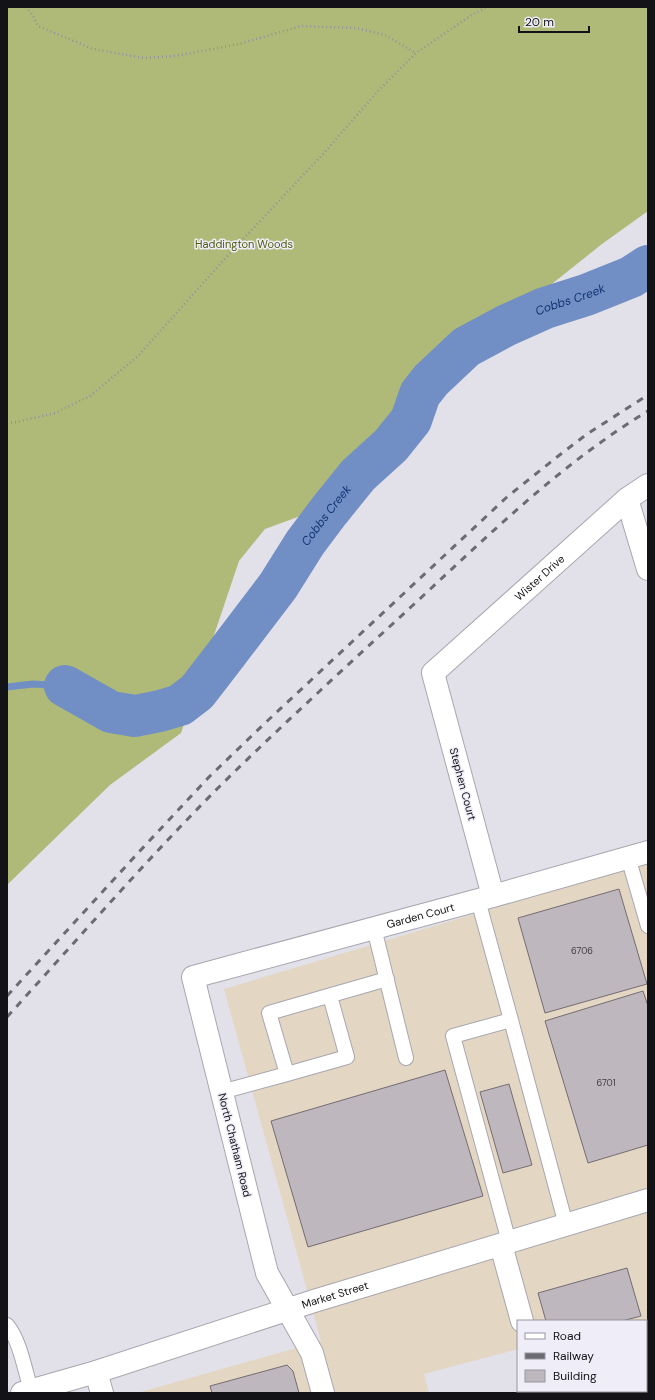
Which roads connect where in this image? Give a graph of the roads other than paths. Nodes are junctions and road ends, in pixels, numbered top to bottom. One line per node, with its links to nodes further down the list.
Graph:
1 (648, 485): 2 (street, Wister Drive)
2 (627, 499): 3 (street); 4 (street, Wister Drive)
3 (648, 569)
4 (433, 673): 6 (street, Stephen Court)
5 (638, 854): 6 (street, Garden Court); 7 (lane)
6 (485, 898): 8 (street, Garden Court); 12 (lane)
7 (648, 926)
8 (374, 928): 9 (street, Garden Court); 10 (lane)
9 (193, 977): 15 (street, North Chatham Road)
10 (387, 979): 11 (lane); 13 (lane)
11 (330, 996): 14 (lane); 14 (lane)
12 (512, 1020): 17 (lane); 18 (lane)
13 (406, 1058)
14 (286, 1074): 15 (lane)
15 (221, 1092): 19 (street, North Chatham Road)
16 (648, 1200): 17 (street, Market Street)
17 (566, 1224): 18 (street, Market Street)
18 (505, 1243): 19 (street, Market Street); 20 (street)
19 (287, 1310): 22 (street, Market Street); 25 (street, North Chatham Road)
20 (522, 1320)
21 (7, 1325): 23 (lane)
22 (96, 1372): 23 (street, Market Street); 24 (street)
23 (27, 1392)
24 (102, 1393)
25 (324, 1393)

